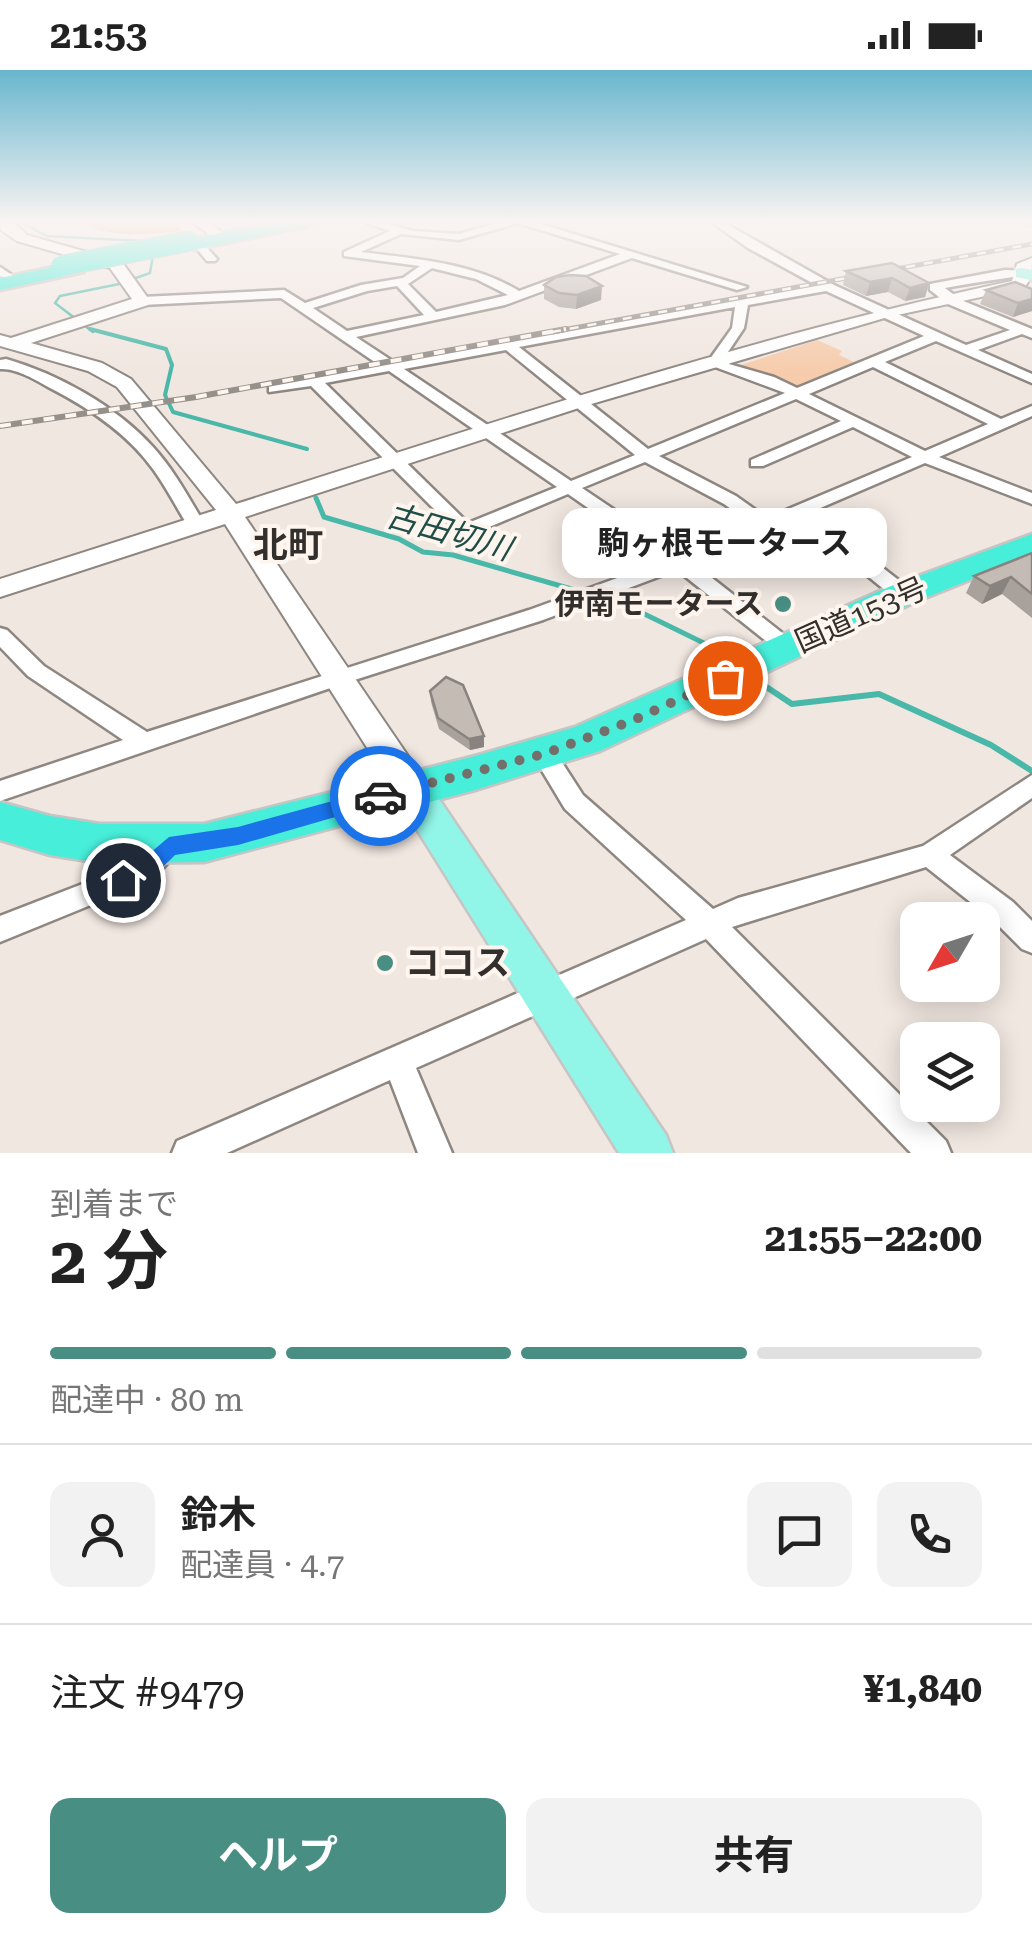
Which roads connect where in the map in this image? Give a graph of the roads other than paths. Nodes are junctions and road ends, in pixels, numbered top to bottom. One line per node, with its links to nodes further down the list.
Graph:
1 (39, 272): 9 (highway, bridge)
2 (120, 272): 14 (street)
3 (419, 272): 10 (street)
4 (461, 272): 13 (street)
5 (583, 272): 13 (street)
6 (685, 272): 12 (street)
7 (791, 272): 11 (street)
8 (1028, 272): 15 (street)
9 (2, 277)
10 (400, 283): 16 (street); 18 (street)
11 (826, 286): 12 (street); 17 (street)
12 (746, 291): 23 (street); 25 (street)
13 (518, 296): 18 (street)
14 (142, 301): 16 (street); 22 (street)
15 (953, 301): 17 (street); 19 (street)
16 (305, 307): 20 (street)
17 (885, 314): 21 (street); 25 (street)
18 (433, 316): 20 (street)
19 (1028, 331): 24 (street)
20 (347, 335): 28 (street)
21 (938, 336): 24 (street); 26 (street)
22 (5, 342): 45 (street)
23 (508, 346): 28 (street); 33 (street)
24 (967, 349): 29 (street)
25 (719, 362): 32 (street); 33 (street)
26 (873, 362): 32 (street); 36 (street)
27 (0, 365): 46 (street)
28 (392, 367): 30 (street); 37 (street)
29 (1032, 379)
30 (314, 381): 31 (street); 40 (street)
31 (274, 389)
32 (796, 394): 35 (street); 38 (street)
33 (581, 402): 37 (street); 38 (street)
34 (1032, 411): 36 (street)
35 (850, 423): 39 (street); 41 (street)
36 (1001, 424): 39 (street)
37 (489, 432): 40 (street); 42 (street)
38 (648, 456): 42 (street); 47 (street)
39 (925, 458): 43 (street); 44 (street)
40 (394, 462): 42 (street); 45 (street)
41 (757, 463)
42 (570, 488): 49 (street)
43 (1032, 498)
44 (798, 511): 47 (street); 51 (street)
45 (231, 514): 46 (street); 54 (street)
46 (196, 525): 50 (street)
47 (764, 525): 49 (street)
48 (1032, 544): 51 (highway, 国道153号)
49 (679, 562): 53 (street); 54 (street)
50 (0, 588)
51 (903, 594): 53 (highway, 国道153号)
52 (0, 635): 55 (street)
53 (788, 648): 56 (highway, 国道153号)
54 (337, 676): 55 (street); 58 (street)
55 (144, 742): 59 (street)
56 (544, 754): 58 (highway, 国道153号); 63 (street)
57 (1032, 785): 62 (street)
58 (411, 788): 61 (highway, 国道153号); 66 (main road)
59 (0, 791)
60 (0, 821): 61 (highway, 国道153号)
61 (169, 846): 64 (street)
62 (930, 855): 63 (street); 65 (street)
63 (711, 925): 66 (street); 71 (street)
64 (0, 930)
65 (1032, 940)
66 (545, 997): 67 (street); 70 (main road)
67 (398, 1062): 68 (street); 69 (street)
68 (207, 1150)
69 (435, 1153)
70 (648, 1153)
71 (934, 1153)

